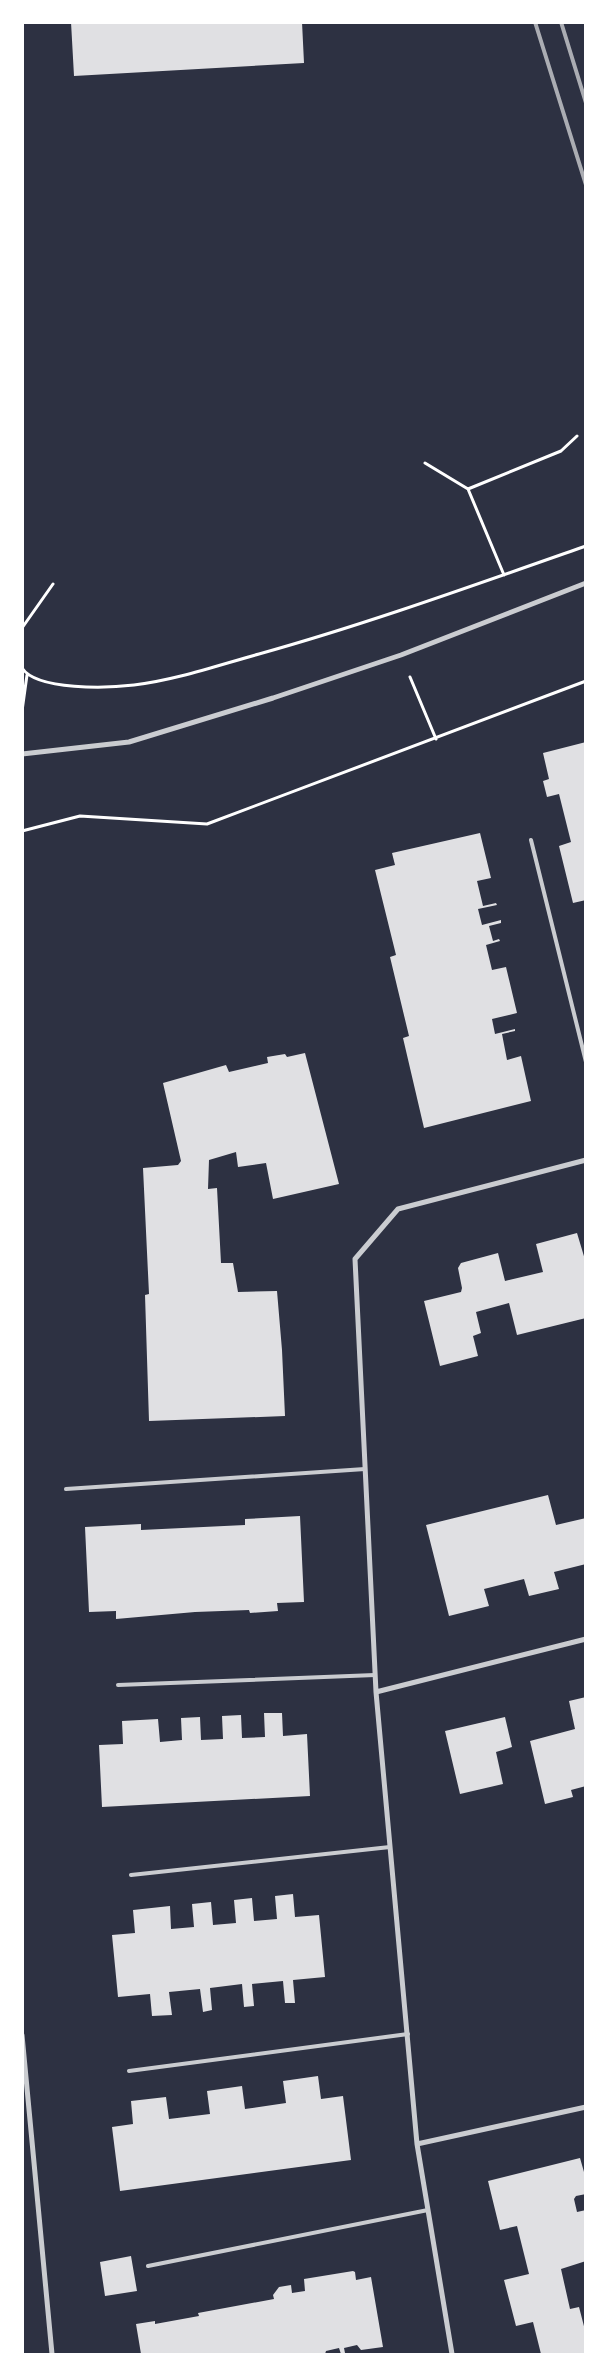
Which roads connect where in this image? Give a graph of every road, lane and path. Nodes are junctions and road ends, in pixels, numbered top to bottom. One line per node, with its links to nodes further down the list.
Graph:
1 (578, 436): 3 (path)
2 (425, 463): 3 (path)
3 (468, 489): 5 (path)
4 (586, 546): 5 (path)
5 (504, 575): 11 (path)
6 (586, 583): 9 (street)
7 (53, 584): 8 (path)
8 (22, 628)
9 (401, 655): 14 (path); 15 (street)
10 (22, 668): 11 (path)
11 (27, 675): 13 (path)
12 (586, 681): 14 (path)
13 (22, 711)
14 (436, 739): 16 (path)
15 (22, 754)
16 (22, 831)
17 (531, 840): 18 (lane)
18 (586, 1062)
19 (586, 1160): 20 (street)
20 (365, 1469): 21 (lane); 23 (street)
21 (66, 1489)
22 (586, 1639): 25 (street)
23 (375, 1675): 24 (lane); 25 (street)
24 (118, 1685)
25 (376, 1692): 26 (street)
26 (390, 1848): 27 (lane); 28 (street)
27 (131, 1875)
28 (408, 2034): 30 (lane); 32 (street)
29 (22, 2035): 35 (street)
30 (129, 2071)
31 (586, 2107): 32 (street)
32 (417, 2144): 33 (street)
33 (428, 2210): 34 (lane); 36 (street)
34 (148, 2266)
35 (52, 2354)
36 (452, 2354)

